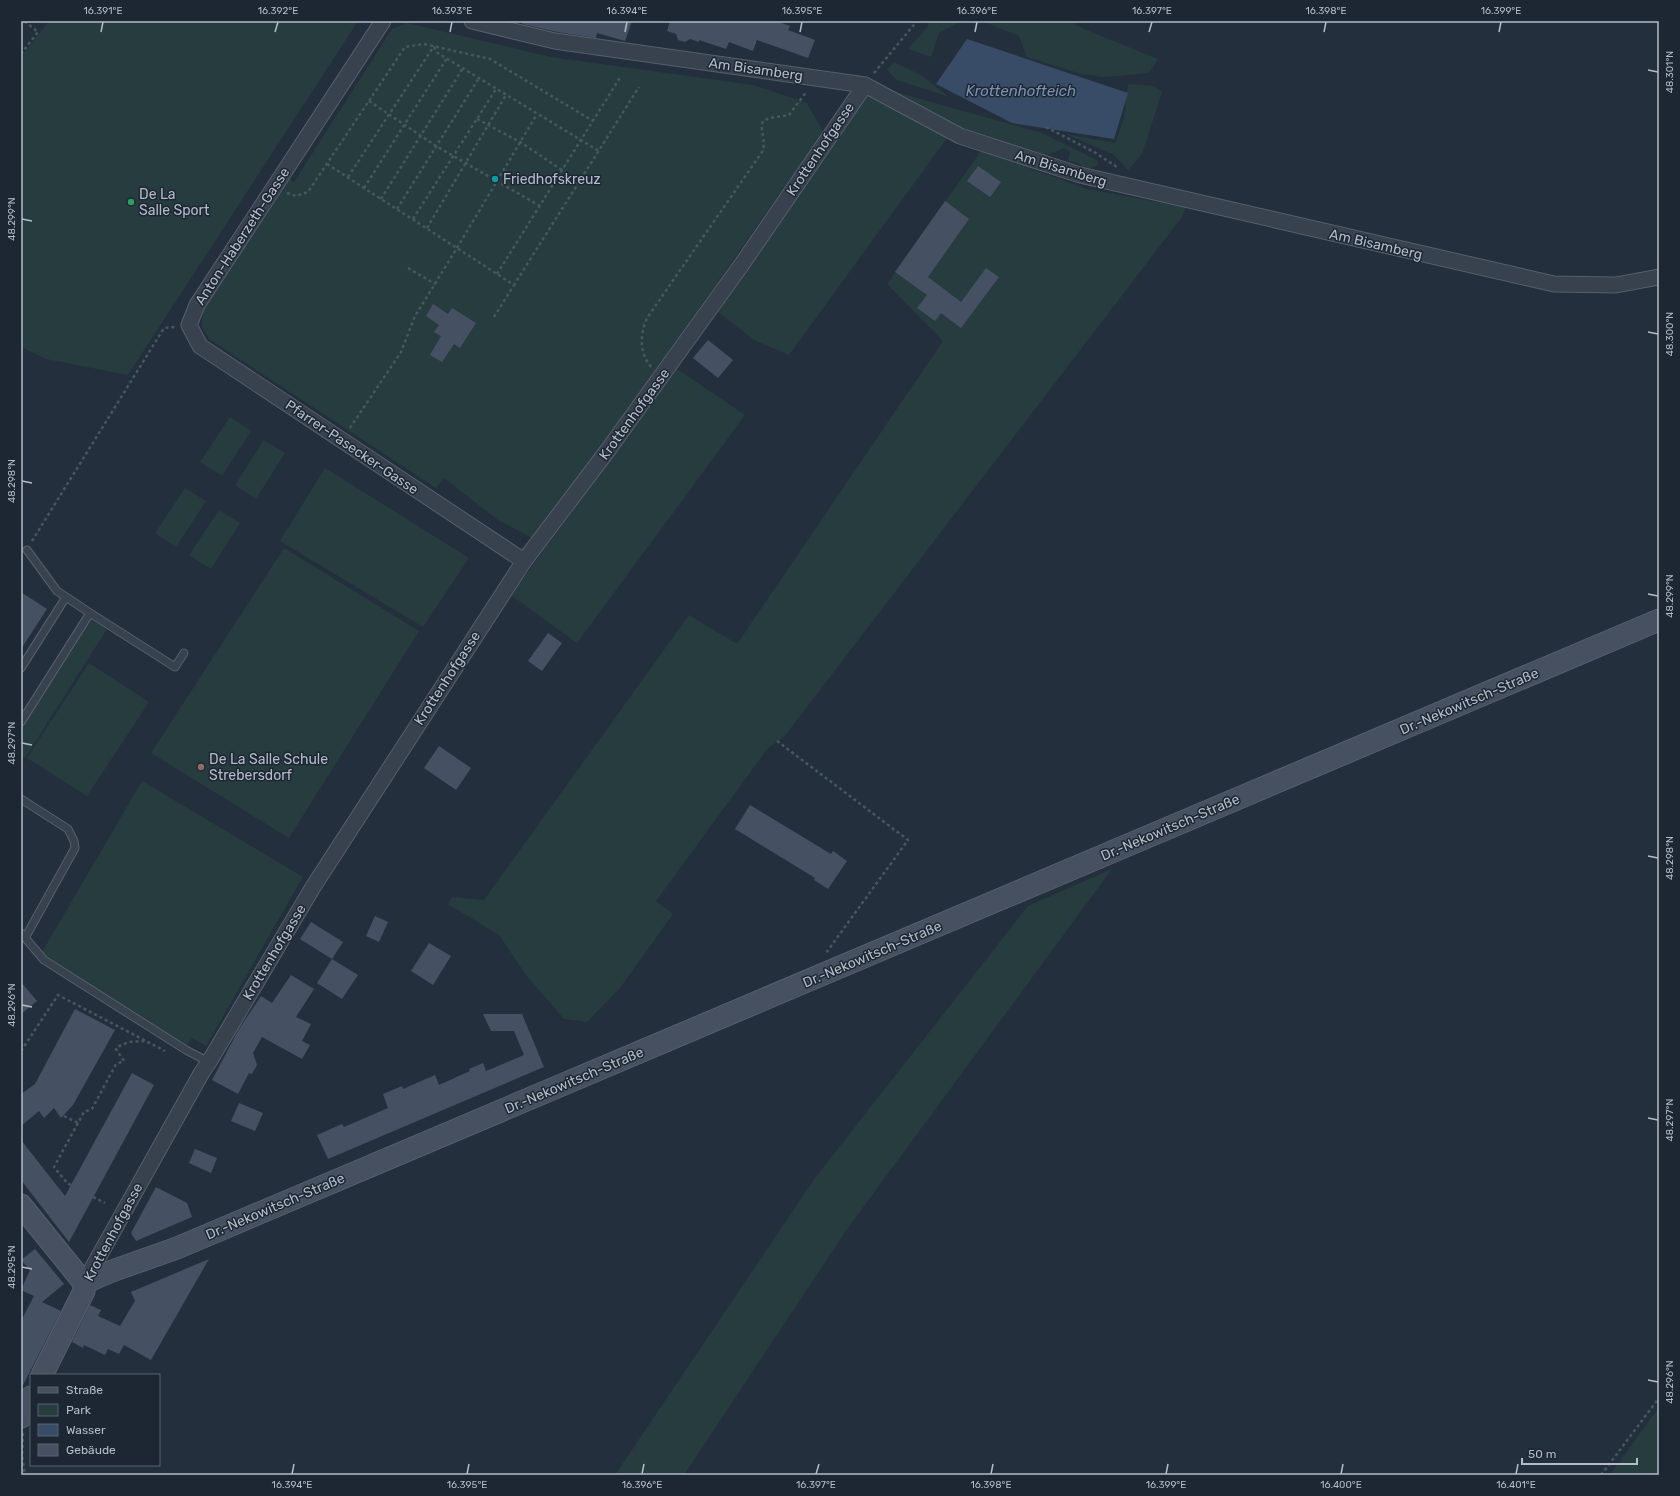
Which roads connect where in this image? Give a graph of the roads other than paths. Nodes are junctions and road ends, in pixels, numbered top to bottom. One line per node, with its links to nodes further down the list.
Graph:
1 (383, 21): 5 (street, Anton-Haberzeth-Gasse)
2 (472, 21): 3 (street, Am Bisamberg)
3 (865, 85): 4 (street, Am Bisamberg); 7 (street, Krottenhofgasse)
4 (1659, 277)
5 (189, 325): 7 (street, Pfarrer-Pasecker-Gasse)
6 (27, 550): 8 (lane)
7 (524, 561): 16 (street, Krottenhofgasse)
8 (66, 597): 9 (lane); 12 (lane)
9 (90, 614): 11 (lane); 13 (lane)
10 (1659, 620): 18 (main road, Dr.-Nekowitsch-Straße)
11 (184, 653)
12 (21, 668)
13 (21, 722)
14 (21, 799): 15 (lane)
15 (23, 936): 16 (lane)
16 (210, 1062): 18 (street, Krottenhofgasse)
17 (21, 1205): 18 (main road)
18 (84, 1283): 19 (main road, Krottenhofgasse)
19 (42, 1374)
20 (30, 1401): 21 (main road)
21 (24, 1422)

